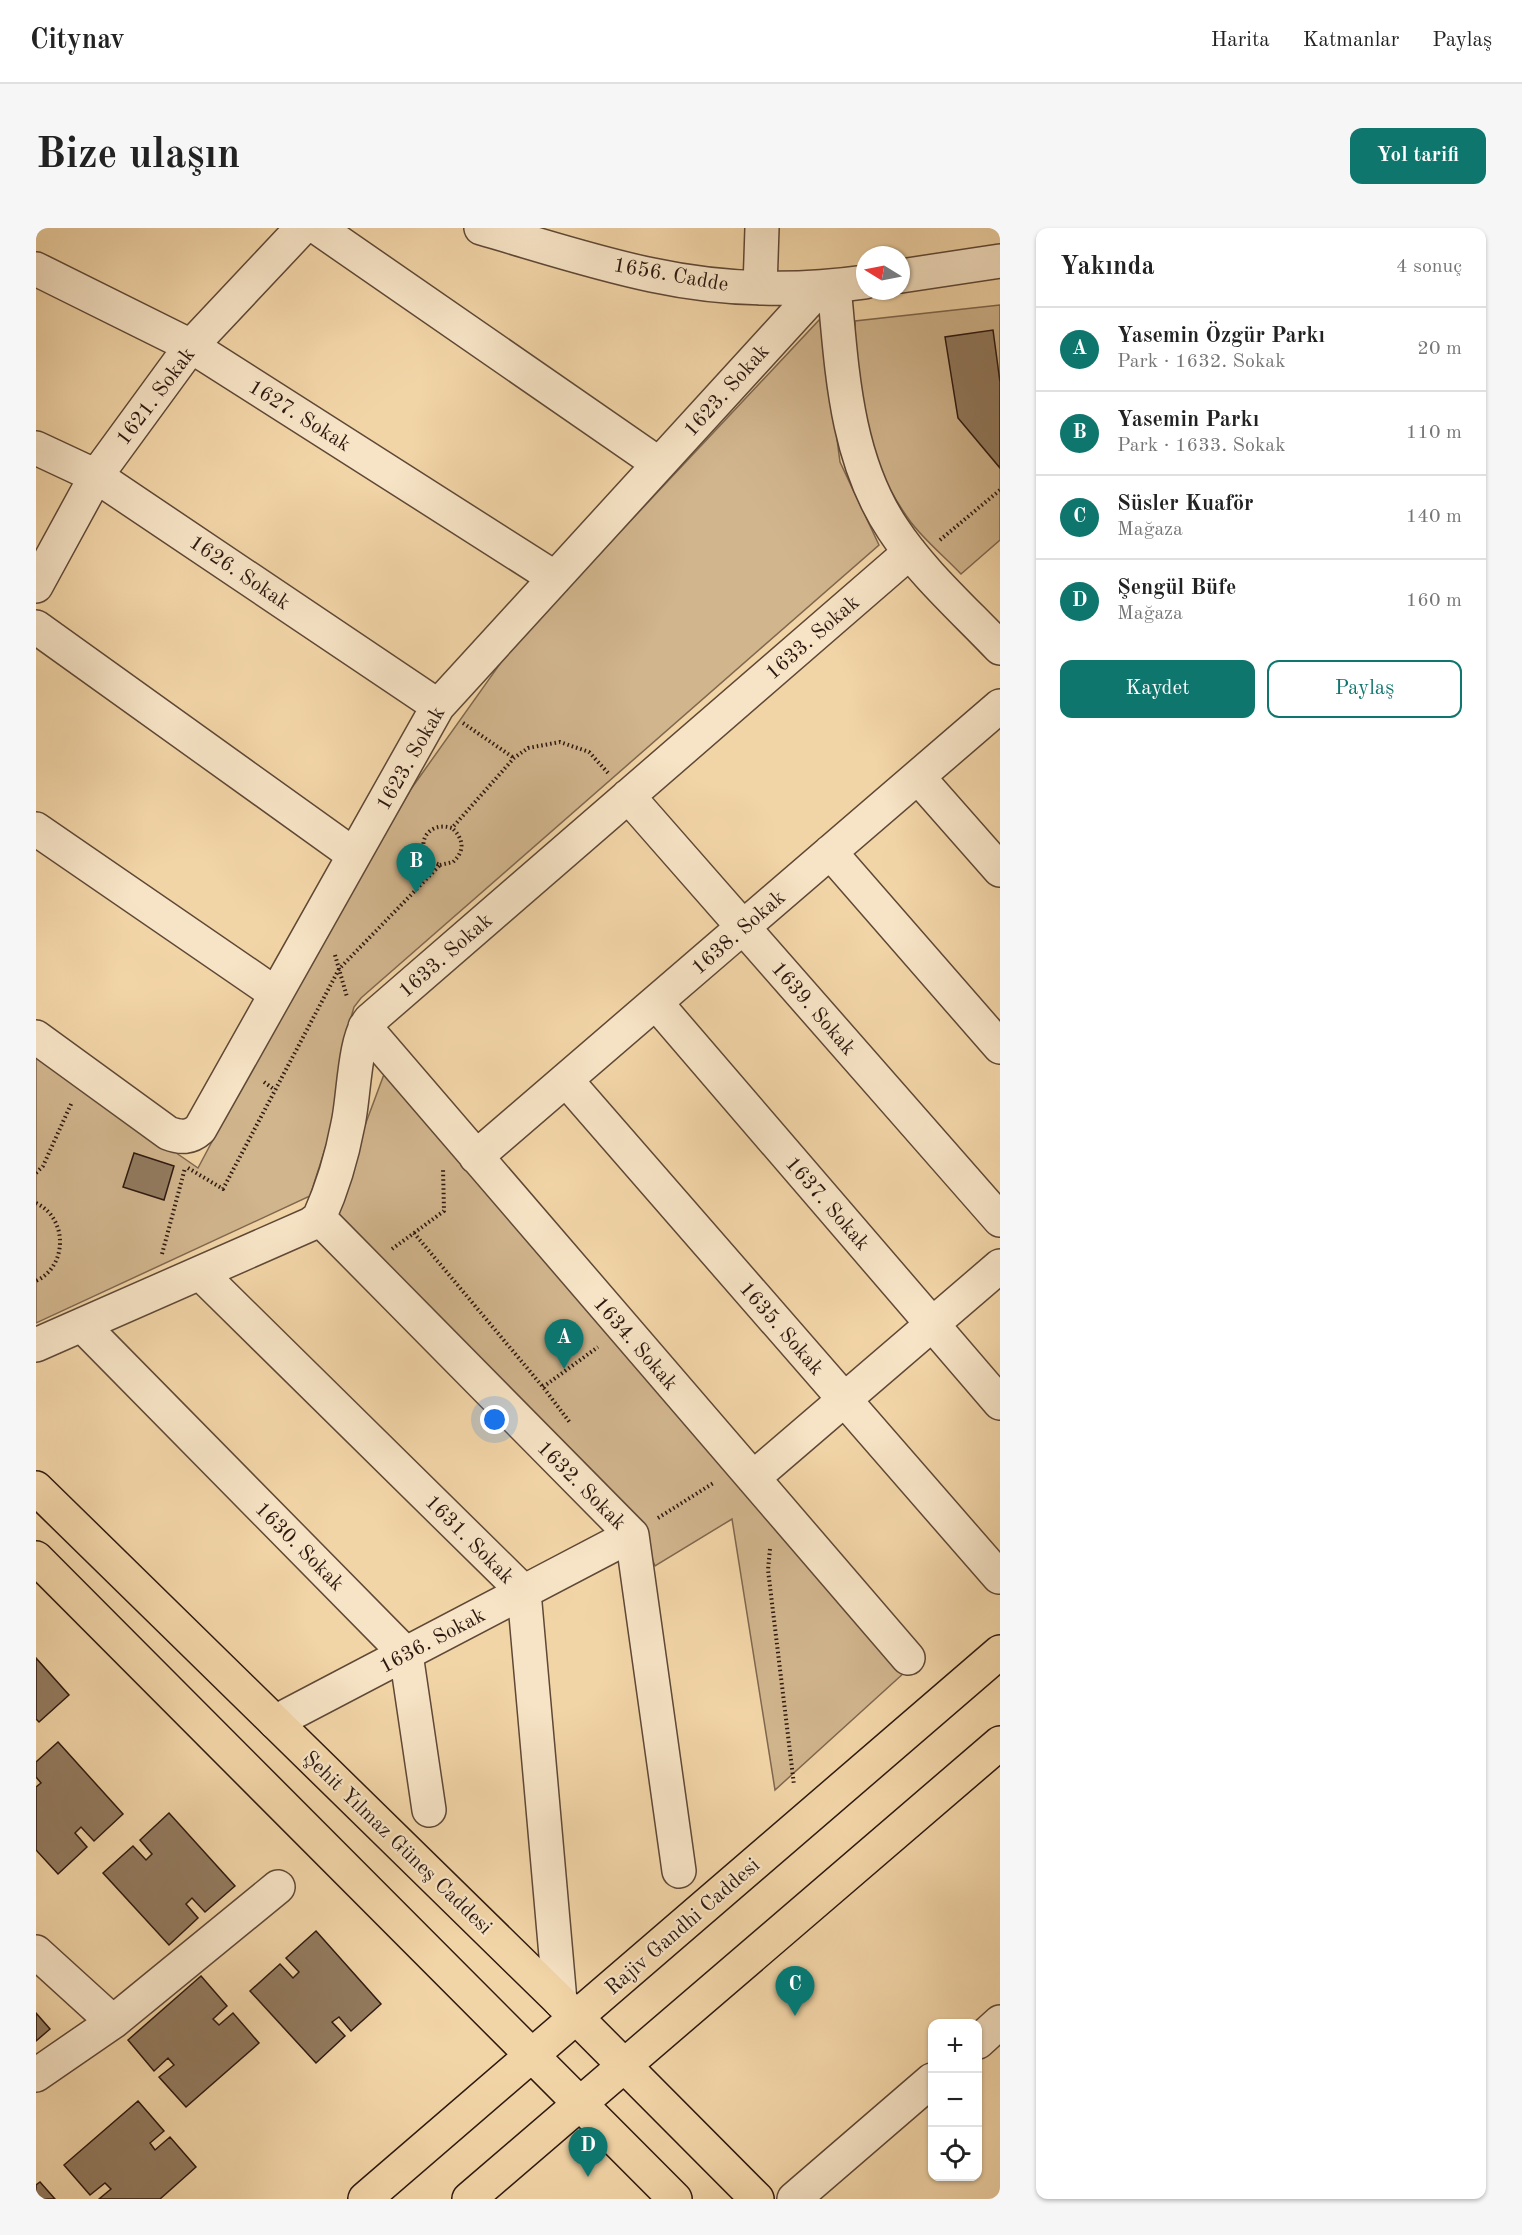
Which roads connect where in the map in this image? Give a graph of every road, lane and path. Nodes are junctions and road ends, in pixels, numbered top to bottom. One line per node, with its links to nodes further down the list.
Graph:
1 (302, 228): 10 (street, 1621. Sokak)
2 (318, 228): 12 (street)
3 (481, 228): 9 (street, 1656. Cadde)
4 (762, 228): 9 (street)
5 (1000, 261): 7 (street)
6 (36, 269): 10 (street, 1627. Sokak)
7 (910, 275)
8 (840, 285): 9 (street, 1656. Cadde); 12 (street, 1623. Sokak); 15 (street)
9 (760, 288)
10 (191, 346): 13 (street, 1621. Sokak); 16 (street, 1627. Sokak)
11 (36, 448): 13 (street, 1626. Sokak)
12 (659, 464): 16 (street, 1623. Sokak)
13 (96, 476): 17 (street, 1621. Sokak); 20 (street, 1626. Sokak)
14 (1000, 490): 15 (path)
15 (913, 556): 19 (street); 24 (street, 1633. Sokak)
16 (555, 578): 20 (street, 1623. Sokak)
17 (36, 586)
18 (36, 627): 28 (street)
19 (1000, 648)
20 (438, 705): 22 (path); 28 (street, 1623. Sokak)
21 (1000, 706): 23 (street, 1638. Sokak)
22 (514, 758): 24 (path); 25 (path)
23 (918, 777): 27 (street, 1638. Sokak); 30 (street)
24 (628, 796): 32 (street, 1639. Sokak); 36 (street, 1633. Sokak)
25 (452, 828): 29 (path); 29 (path)
26 (36, 829): 34 (street)
27 (830, 852): 32 (street, 1638. Sokak); 38 (street)
28 (354, 855): 31 (street, 1623. Sokak)
29 (440, 865): 33 (path)
30 (1000, 870)
31 (318, 919): 33 (path); 34 (street, 1623. Sokak)
32 (743, 927): 35 (street, 1638. Sokak); 46 (street, 1639. Sokak)
33 (339, 969): 36 (path); 52 (path)
34 (276, 994): 39 (street, 1623. Sokak)
35 (656, 1002): 40 (street, 1638. Sokak); 53 (street, 1637. Sokak)
36 (365, 1027): 41 (street, 1634. Sokak); 45 (street)
37 (36, 1037): 39 (street, 1623. Sokak)
38 (1000, 1047)
39 (86, 1074): 43 (path)
40 (566, 1080): 42 (street, 1638. Sokak); 58 (street, 1635. Sokak)
41 (454, 1131): 42 (street, 1634. Sokak); 47 (path)
42 (476, 1157): 55 (street, 1634. Sokak)
43 (36, 1173)
44 (36, 1203): 51 (path)
45 (319, 1218): 49 (street, 1632. Sokak); 50 (street)
46 (1000, 1220)
47 (414, 1233): 49 (path); 57 (path)
48 (1000, 1266): 53 (street)
49 (367, 1267): 64 (street, 1632. Sokak)
50 (200, 1273): 52 (street); 67 (street, 1631. Sokak)
51 (36, 1281)
52 (150, 1295): 54 (street)
53 (933, 1324): 58 (street); 59 (street, 1637. Sokak)
54 (82, 1325): 56 (street); 69 (street, 1630. Sokak)
55 (624, 1328): 57 (path); 61 (street, 1634. Sokak)
56 (36, 1345)
57 (543, 1387): 60 (path)
58 (844, 1400): 61 (street); 66 (street, 1635. Sokak)
59 (1000, 1403)
60 (571, 1425)
61 (747, 1472): 63 (street, 1634. Sokak); 64 (path)
62 (36, 1488): 71 (main road, Şehit Yılmaz Güneş Caddesi)
63 (776, 1505): 70 (street, 1634. Sokak); 74 (path)
64 (632, 1535): 67 (street, 1636. Sokak); 75 (street, 1632. Sokak)
65 (36, 1558): 82 (main road)
66 (999, 1576)
67 (524, 1592): 69 (street, 1636. Sokak); 78 (street, 1631. Sokak)
68 (1000, 1652): 74 (main road, Rajiv Gandhi Caddesi)
69 (406, 1653): 71 (street, 1636. Sokak); 73 (street)
70 (908, 1658)
71 (275, 1722): 78 (main road, Şehit Yılmaz Güneş Caddesi)
72 (1000, 1743): 83 (main road)
73 (429, 1810)
74 (799, 1825): 78 (main road, Rajiv Gandhi Caddesi)
75 (679, 1872)
76 (278, 1887): 79 (street)
77 (36, 1952): 79 (street)
78 (568, 2009): 82 (main road, Rajiv Gandhi Caddesi); 83 (main road, Şehit Yılmaz Güneş Caddesi)
79 (112, 2022): 84 (street)
80 (1000, 2022): 81 (street)
81 (982, 2038)
82 (531, 2056): 86 (main road); 87 (main road, Rajiv Gandhi Caddesi)
83 (623, 2066): 86 (main road); 90 (main road, Şehit Yılmaz Güneş Caddesi)
84 (36, 2075)
85 (928, 2084): 91 (street)
86 (579, 2104): 88 (main road); 89 (main road)
87 (365, 2199)
88 (469, 2199)
89 (675, 2199)
90 (757, 2199)
91 (794, 2199)

